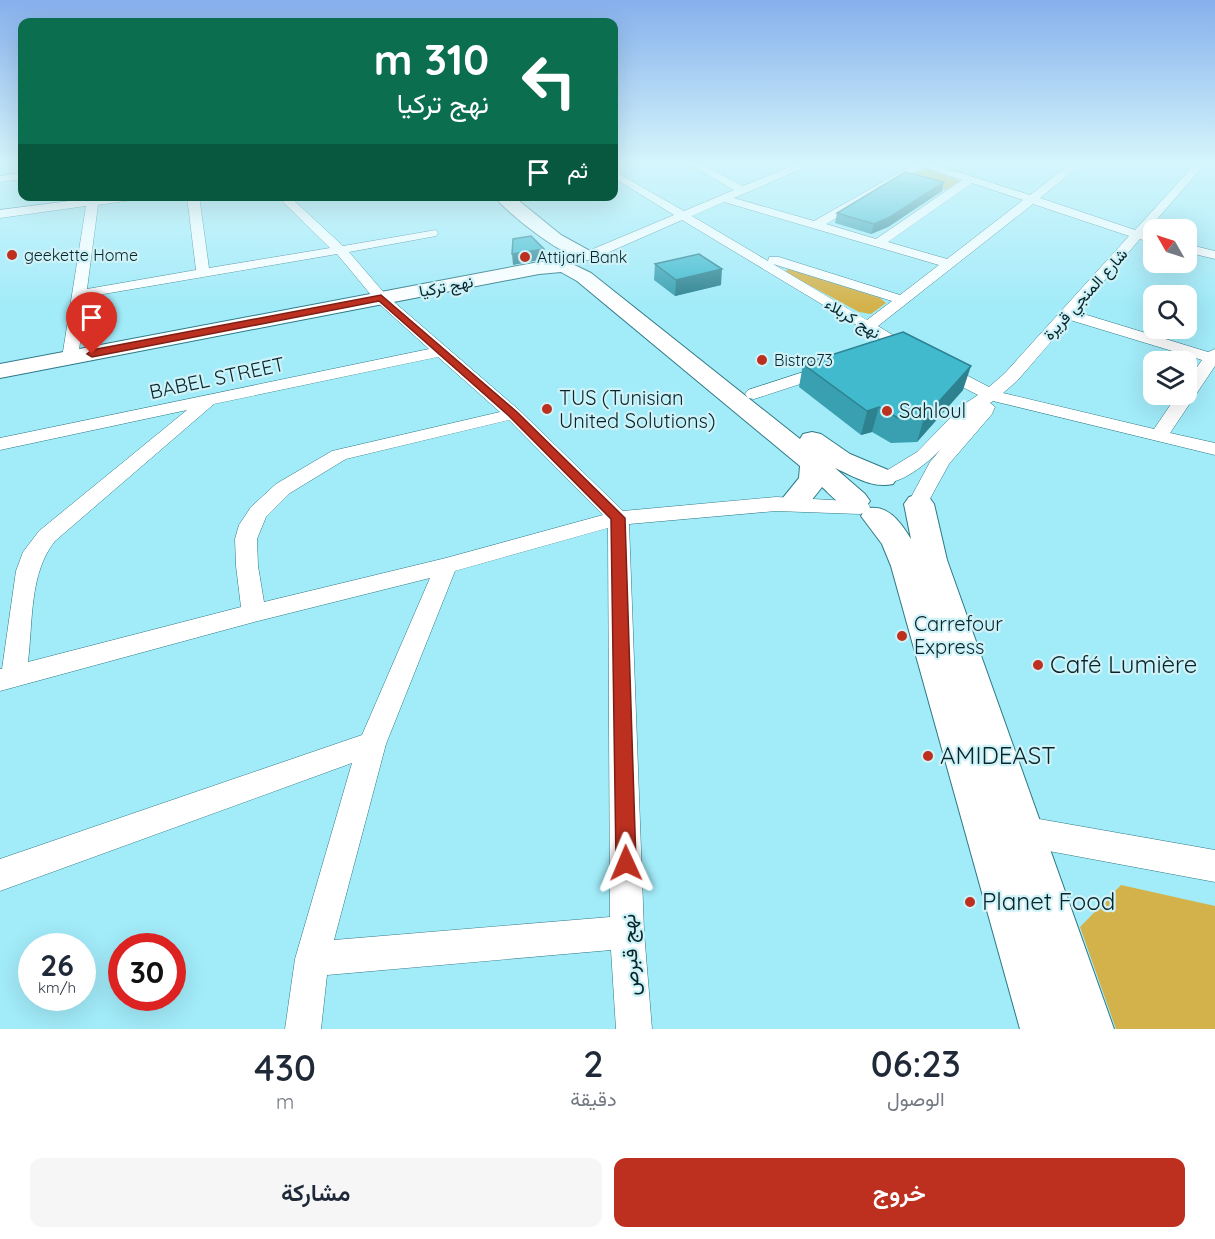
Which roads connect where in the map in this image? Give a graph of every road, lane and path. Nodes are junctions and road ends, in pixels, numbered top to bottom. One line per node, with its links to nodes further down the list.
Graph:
1 (25, 211): 15 (street)
2 (91, 211): 29 (street)
3 (195, 211): 28 (street)
4 (298, 211): 22 (street)
5 (506, 211): 26 (main road)
6 (521, 211): 26 (main road)
7 (675, 211): 16 (street, نهج كربلاء)
8 (691, 211): 16 (street)
9 (767, 211): 17 (street)
10 (840, 211): 17 (street)
11 (925, 211): 21 (street)
12 (1016, 211): 27 (street)
13 (1062, 211): 19 (street)
14 (1158, 211): 19 (street, شارع المنجي قريرة)
15 (0, 214)
16 (682, 215): 23 (street, نهج كربلاء); 26 (street)
17 (816, 225): 21 (street)
18 (432, 233): 22 (street)
19 (1136, 236): 20 (street); 32 (street, شارع المنجي قريرة)
20 (1143, 238)
21 (878, 243): 27 (street)
22 (341, 251): 28 (street); 30 (street)
23 (745, 251): 31 (street); 33 (street, نهج كربلاء)
24 (1197, 251): 25 (street)
25 (1215, 255)
26 (568, 262): 30 (main road, نهج تركيا); 41 (main road); 48 (main road)
27 (949, 264): 31 (street)
28 (203, 272): 29 (street)
29 (81, 294): 38 (street)
30 (381, 298): 35 (street); 38 (main road, نهج تركيا)
31 (903, 300): 33 (street)
32 (1067, 314): 37 (street); 42 (street, شارع المنجي قريرة)
33 (868, 327): 34 (street, نهج كربلاء)
34 (898, 346): 36 (street); 42 (street, نهج كربلاء)
35 (442, 351): 43 (street, BABEL STREET); 44 (street)
36 (876, 353)
37 (1214, 357): 45 (street)
38 (70, 358): 40 (main road, نهج تركيا)
39 (843, 364): 41 (street)
40 (0, 371)
41 (754, 394): 49 (main road)
42 (990, 395): 45 (street, نهج كربلاء); 49 (street, شارع المنجي قريرة); 51 (street, شارع المنجي قريرة)
43 (208, 402): 46 (street, BABEL STREET); 55 (street)
44 (513, 414): 52 (street); 54 (street)
45 (1158, 436): 47 (street, نهج كربلاء)
46 (0, 444)
47 (1215, 449)
48 (814, 464): 49 (main road); 50 (main road)
49 (866, 493): 50 (street); 51 (main road); 51 (main road); 64 (main road)
50 (787, 501): 52 (street)
51 (919, 503): 57 (main road)
52 (618, 518): 53 (street); 60 (street, نهج قبرص)
53 (446, 566): 54 (street); 56 (street)
54 (254, 613): 55 (street)
55 (7, 678)
56 (372, 744): 59 (street); 61 (street)
57 (1022, 831): 58 (street); 65 (main road)
58 (1215, 866)
59 (0, 875)
60 (627, 932): 61 (street); 63 (street, نهج قبرص)
61 (312, 958): 62 (street)
62 (303, 1029)
63 (634, 1029)
64 (1046, 1029)
65 (1088, 1029)

